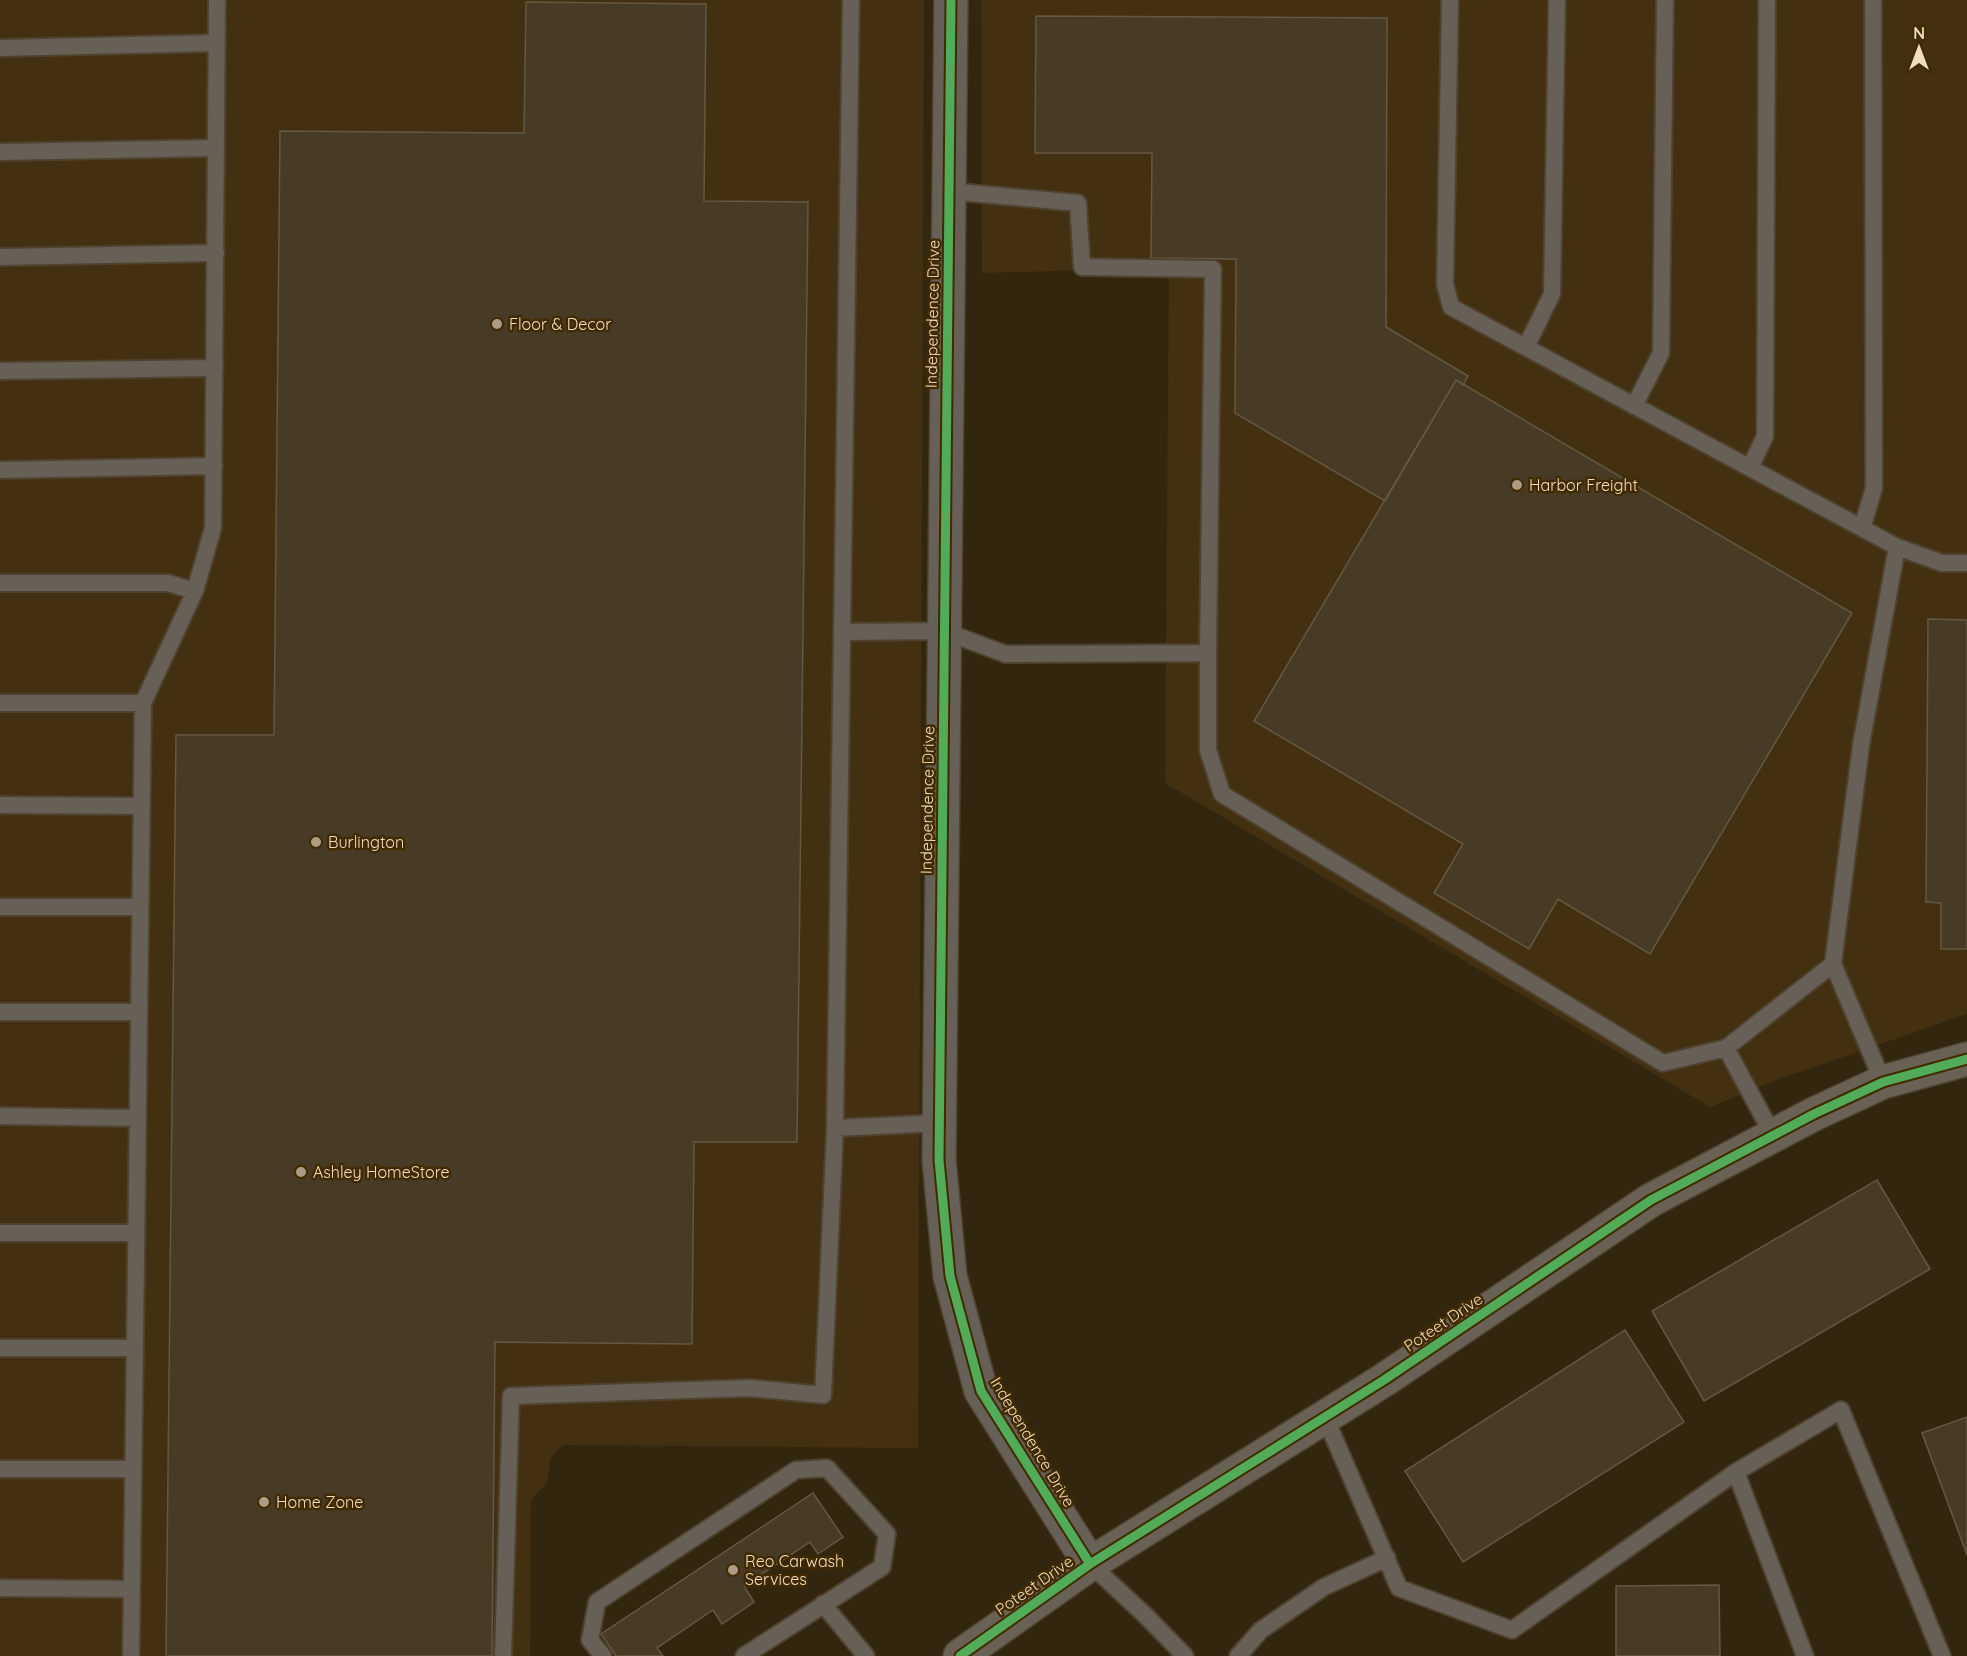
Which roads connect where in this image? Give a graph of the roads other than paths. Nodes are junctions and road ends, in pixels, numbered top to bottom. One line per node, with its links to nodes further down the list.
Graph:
1 (217, 0): 9 (lane)
2 (851, 0): 29 (lane)
3 (951, 0): 13 (street, Independence Drive)
4 (1450, 0): 16 (lane)
5 (1557, 0): 16 (lane)
6 (1665, 0): 19 (lane)
7 (1767, 0): 21 (lane)
8 (1873, 0): 23 (lane)
9 (217, 43): 10 (lane); 11 (lane)
10 (0, 48)
11 (216, 148): 12 (lane); 14 (lane)
12 (0, 152)
13 (949, 191): 28 (street, Independence Drive); 30 (lane)
14 (216, 253): 15 (lane); 17 (lane)
15 (0, 257)
16 (1526, 347): 19 (lane)
17 (215, 368): 18 (lane); 20 (lane)
18 (0, 370)
19 (1634, 406): 21 (lane)
20 (214, 466): 22 (lane); 27 (lane)
21 (1750, 468): 23 (lane)
22 (0, 470)
23 (1862, 528): 24 (lane)
24 (1897, 547): 25 (lane); 37 (lane)
25 (1967, 563)
26 (0, 583): 27 (lane)
27 (195, 591): 32 (lane)
28 (944, 631): 29 (lane); 30 (lane); 45 (street, Independence Drive)
29 (842, 632): 46 (lane)
30 (1208, 653): 40 (lane)
31 (0, 703): 32 (lane)
32 (143, 703): 34 (lane)
33 (0, 805): 34 (lane)
34 (142, 806): 36 (lane)
35 (0, 907): 36 (lane)
36 (140, 907): 39 (lane)
37 (1833, 964): 40 (lane); 42 (lane)
38 (0, 1012): 39 (lane)
39 (139, 1012): 44 (lane)
40 (1726, 1048): 47 (lane)
41 (1967, 1059): 42 (street, Poteet Drive)
42 (1883, 1082): 47 (street, Poteet Drive)
43 (0, 1116): 44 (lane)
44 (138, 1118): 49 (lane)
45 (939, 1123): 46 (lane); 57 (street, Independence Drive)
46 (835, 1128): 62 (lane)
47 (1773, 1136): 52 (street, Poteet Drive)
48 (0, 1233): 49 (lane)
49 (136, 1233): 51 (lane)
50 (0, 1348): 51 (lane)
51 (135, 1348): 54 (lane)
52 (1325, 1417): 56 (lane); 57 (street, Poteet Drive)
53 (0, 1468): 54 (lane)
54 (133, 1468): 59 (lane)
55 (1736, 1472): 56 (lane); 69 (lane); 70 (lane)
56 (1387, 1558): 68 (lane)
57 (1090, 1564): 66 (street, Poteet Drive); 67 (lane)
58 (0, 1588): 59 (lane)
59 (132, 1589): 61 (lane)
60 (823, 1604): 63 (lane); 64 (lane); 65 (lane)
61 (131, 1656)
62 (503, 1656)
63 (603, 1656)
64 (744, 1656)
65 (866, 1656)
66 (960, 1656)
67 (1185, 1656)
68 (1238, 1656)
69 (1805, 1656)
70 (1942, 1656)

